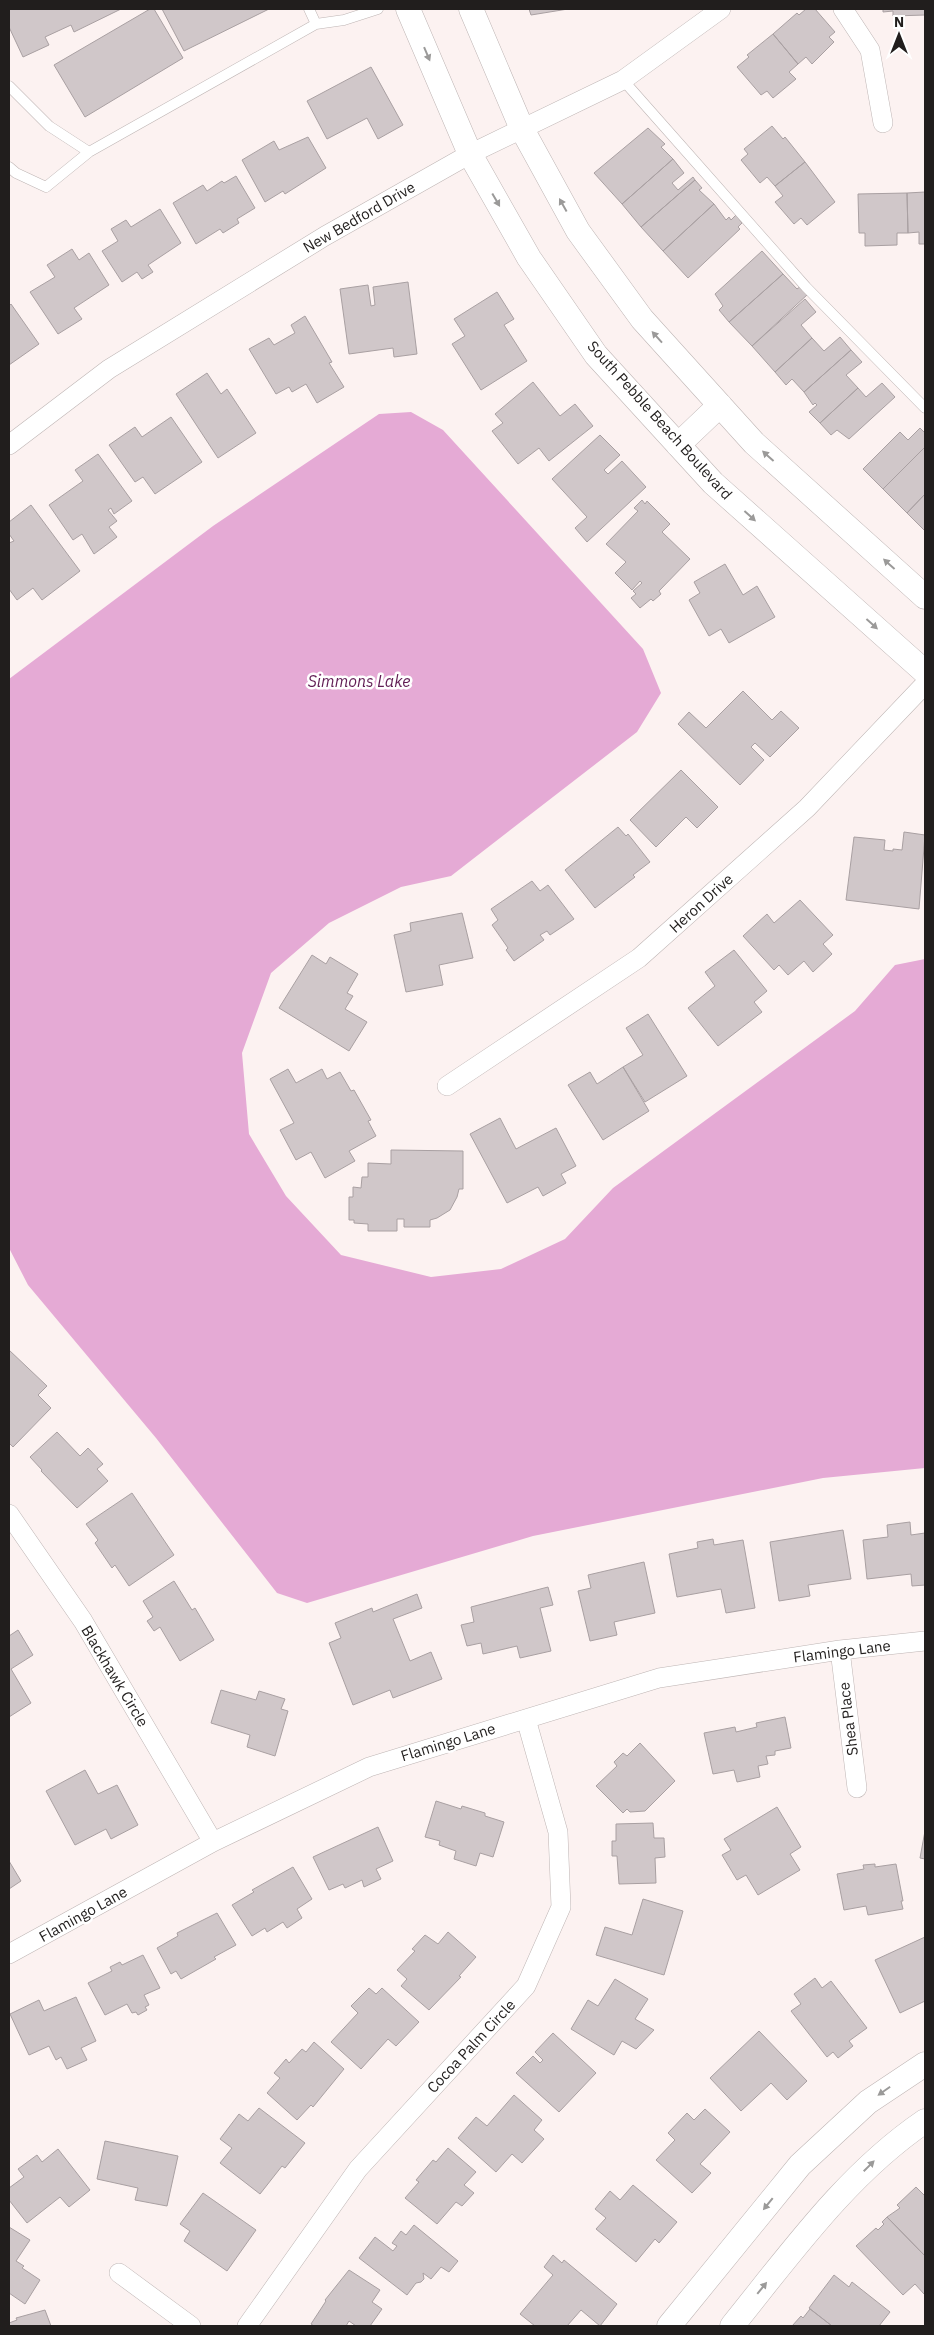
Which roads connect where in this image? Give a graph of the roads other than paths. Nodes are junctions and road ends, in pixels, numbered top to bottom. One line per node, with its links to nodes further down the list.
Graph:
1 (309, 9): 7 (lane)
2 (378, 9): 7 (lane)
3 (408, 9): 13 (street, South Pebble Beach Boulevard, one-way to 13)
4 (471, 9): 11 (street)
5 (721, 9): 8 (street, New Bedford Drive)
6 (843, 9): 10 (street)
7 (316, 24): 12 (lane)
8 (623, 80): 11 (street, New Bedford Drive); 16 (lane)
9 (9, 86): 12 (lane)
10 (883, 123)
11 (522, 129): 13 (street, New Bedford Drive); 15 (street, one-way to 11)
12 (88, 152): 14 (lane)
13 (470, 154): 17 (street, New Bedford Drive); 18 (street, South Pebble Beach Boulevard, one-way to 18)
14 (9, 168)
15 (720, 405): 18 (street); 19 (street, one-way to 15)
16 (925, 408)
17 (9, 445)
18 (678, 445): 20 (street, South Pebble Beach Boulevard, one-way to 20)
19 (925, 597)
20 (925, 672)
21 (925, 684): 22 (street, Heron Drive)
22 (447, 1086)
23 (9, 1514): 28 (street, Blackhawk Circle)
24 (925, 1641): 25 (street, Flamingo Lane)
25 (840, 1650): 26 (street, Flamingo Lane); 27 (street, Shea Place)
26 (526, 1719): 28 (street, Flamingo Lane); 34 (street, Cocoa Palm Circle)
27 (857, 1788)
28 (213, 1842): 29 (street, Flamingo Lane)
29 (9, 1954)
30 (925, 2064): 35 (street, one-way to 35)
31 (925, 2121): 36 (street, one-way to 31)
32 (119, 2273): 33 (street)
33 (191, 2326)
34 (247, 2326)
35 (669, 2326)
36 (732, 2326)

